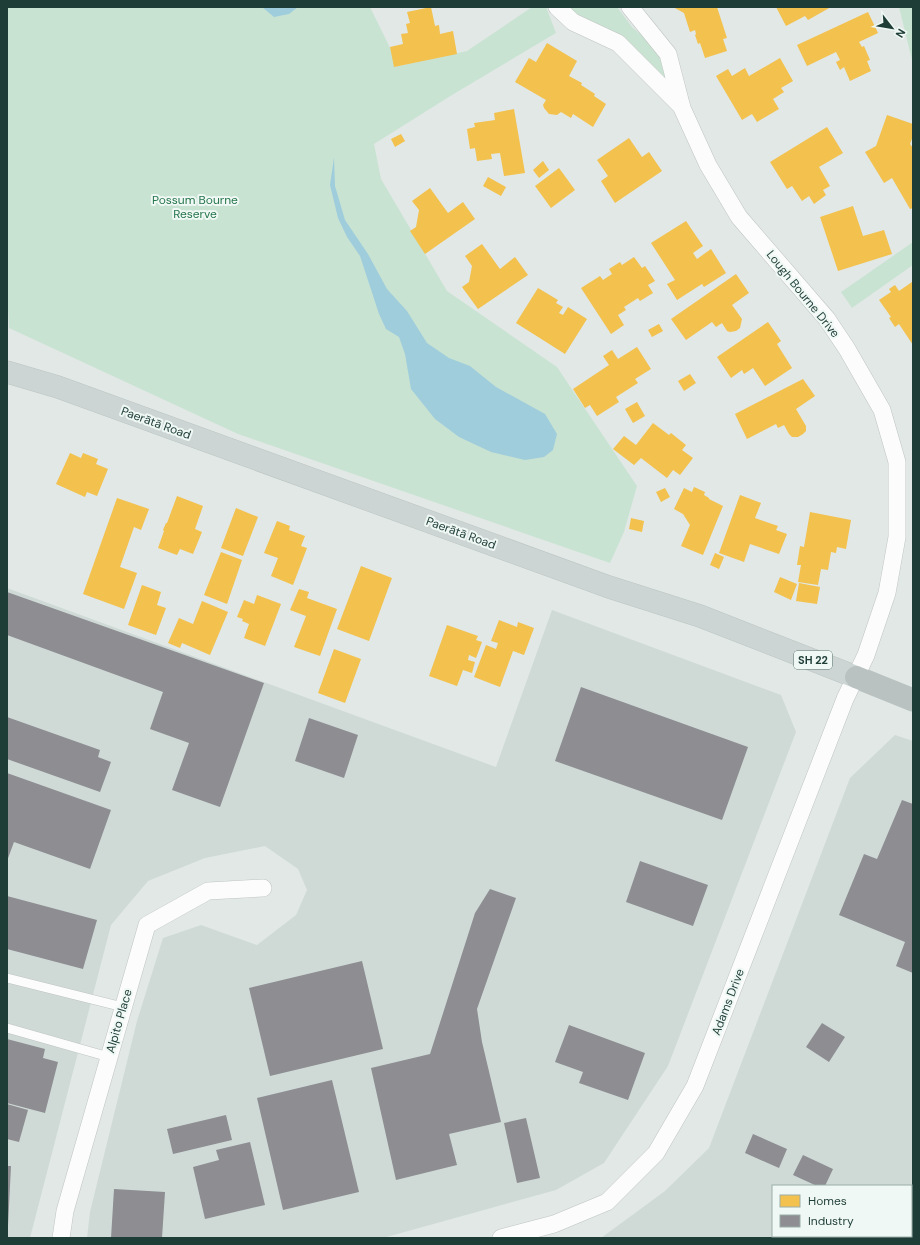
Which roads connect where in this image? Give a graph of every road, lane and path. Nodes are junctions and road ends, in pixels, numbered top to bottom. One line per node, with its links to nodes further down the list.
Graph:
1 (557, 7): 3 (street, Lough Bourne Drive)
2 (630, 7): 3 (street, Lough Bourne Drive)
3 (682, 108): 5 (street, Lough Bourne Drive)
4 (7, 372): 5 (main road, Paerātā Road / SH 22)
5 (856, 677): 6 (highway, Paerātā Road / SH 22); 13 (street, Adams Drive)
6 (913, 700)
7 (263, 888): 9 (street, Alpito Place)
8 (7, 978): 9 (lane)
9 (123, 1007): 11 (street, Alpito Place)
10 (7, 1028): 11 (lane)
11 (109, 1058): 12 (street, Alpito Place)
12 (61, 1238)
13 (501, 1238)

